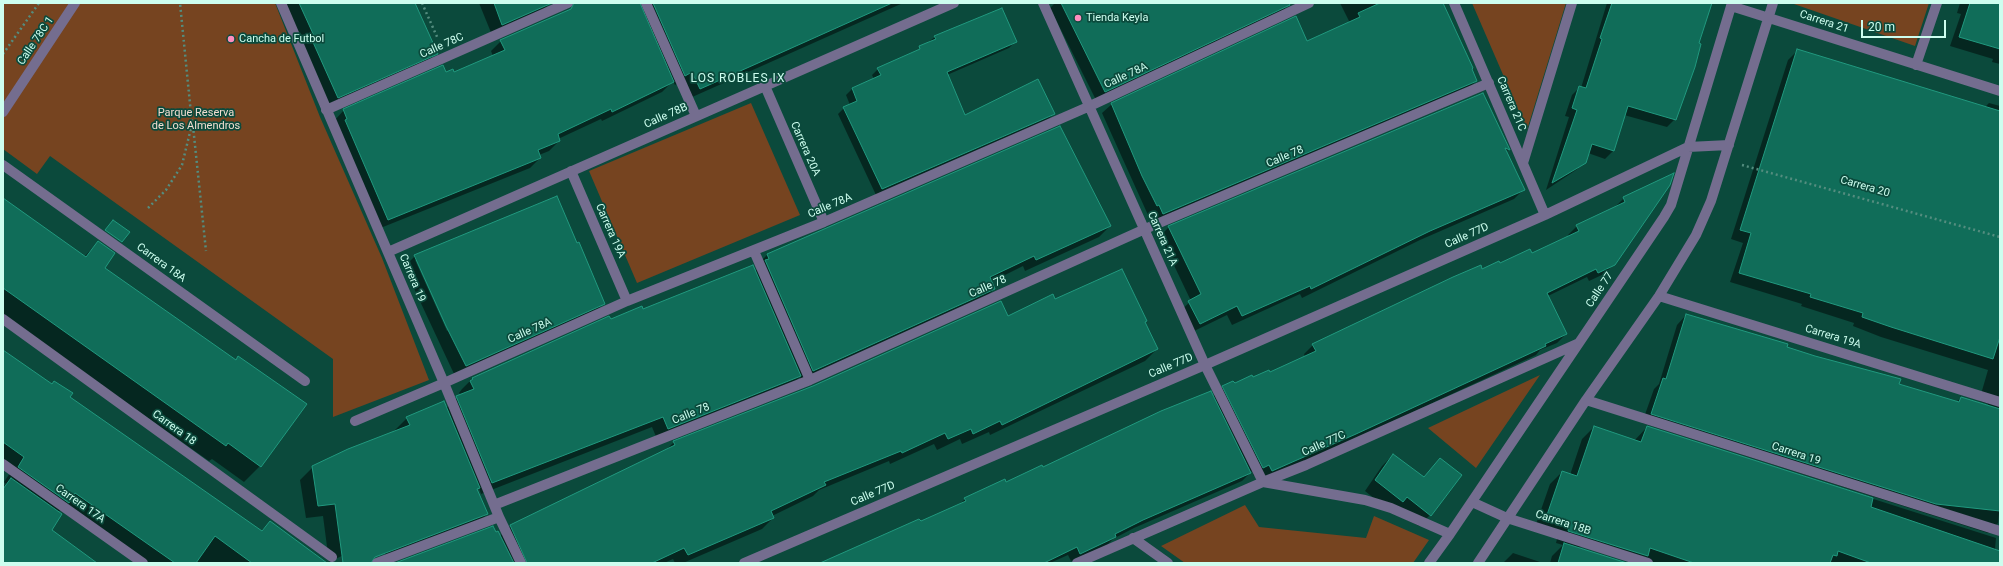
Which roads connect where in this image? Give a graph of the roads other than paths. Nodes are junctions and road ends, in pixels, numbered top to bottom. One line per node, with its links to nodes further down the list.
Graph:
1 (76, 3): 20 (street, Calle 78C 1)
2 (281, 3): 19 (street, Carrera 19)
3 (568, 3): 19 (street, Calle 78C)
4 (646, 3): 21 (street)
5 (954, 3): 16 (street, Calle 78B)
6 (1043, 3): 18 (street, Carrera 21A)
7 (1309, 3): 18 (street, Calle 78A)
8 (1454, 3): 15 (street, Carrera 21C)
9 (1572, 3): 24 (street)
10 (1773, 3): 13 (street)
11 (1937, 3): 14 (street)
12 (1732, 4): 13 (street, Carrera 21); 23 (street, Calle 77)
13 (1769, 17): 14 (street, Carrera 21); 22 (street)
14 (1916, 65): 17 (street, Carrera 21)
15 (1489, 83): 24 (street, Carrera 21C); 29 (street, Calle 78)
16 (765, 86): 21 (street, Calle 78B); 28 (street, Carrera 20A)
17 (2000, 91)
18 (1090, 106): 28 (street, Calle 78A); 29 (street, Carrera 21A)
19 (326, 110): 31 (street, Carrera 19)
20 (3, 112)
21 (696, 116): 26 (street, Calle 78B)
22 (1729, 145): 23 (street); 32 (street)
23 (1688, 147): 27 (street, Calle 77D); 35 (street, Calle 77)
24 (1523, 163): 27 (street, Carrera 21C)
25 (3, 164): 38 (street, Carrera 18A)
26 (570, 171): 31 (street, Calle 78B); 33 (street, Carrera 19A)
27 (1545, 215): 36 (street, Calle 77D)
28 (824, 222): 30 (street, Calle 78A)
29 (1145, 229): 36 (street, Carrera 21A); 37 (street, Calle 78)
30 (754, 251): 33 (street, Calle 78A); 37 (street)
31 (388, 252): 39 (street, Carrera 19)
32 (1659, 296): 40 (street); 41 (street, Carrera 19A)
33 (627, 301): 39 (street, Calle 78A)
34 (3, 319): 52 (street, Carrera 18)
35 (1579, 343): 44 (street, Calle 77C); 45 (street, Calle 77)
36 (1205, 365): 44 (street, Carrera 21A); 56 (street, Calle 77D)
37 (810, 380): 46 (street, Calle 78)
38 (305, 381)
39 (444, 383): 42 (street, Calle 78A); 46 (street, Carrera 19)
40 (1586, 400): 48 (street); 49 (street, Carrera 19)
41 (2000, 402)
42 (355, 421)
43 (3, 464): 53 (street, Carrera 17A)
44 (1263, 482): 50 (street); 51 (street, Calle 77C)
45 (1472, 502): 48 (street, Carrera 18B); 50 (street, Calle 77)
46 (494, 505): 47 (street, Carrera 19)
47 (499, 517): 54 (street); 55 (street, Carrera 19)
48 (1507, 518): 60 (street); 61 (street, Carrera 18B)
49 (2000, 531)
50 (1450, 534): 59 (street, Calle 77)
51 (1133, 538): 57 (street, Calle 77C); 58 (street)
52 (332, 557)
53 (143, 563)
54 (377, 563)
55 (521, 563)
56 (744, 563)
57 (1077, 563)
58 (1168, 563)
59 (1429, 563)
60 (1478, 563)
61 (1648, 563)

